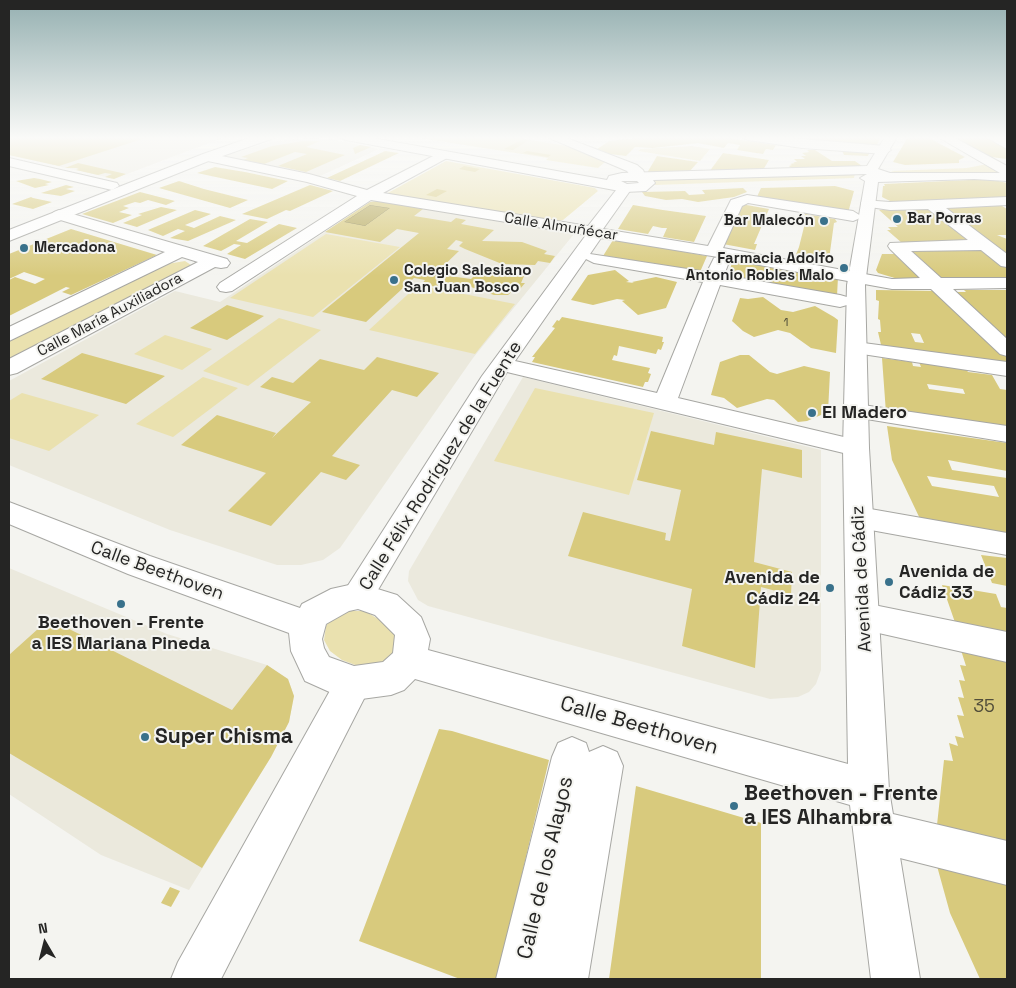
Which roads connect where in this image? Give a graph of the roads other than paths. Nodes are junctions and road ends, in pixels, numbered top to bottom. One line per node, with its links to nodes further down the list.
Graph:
1 (100, 183): 13 (street)
2 (119, 183): 13 (street)
3 (140, 183): 17 (street)
4 (327, 183): 14 (street, Calle Almuñécar)
5 (391, 183): 14 (street)
6 (614, 183): 12 (street)
7 (615, 183): 12 (street)
8 (626, 183): 12 (street)
9 (855, 183): 22 (street)
10 (869, 183): 28 (street, Avenida de Cádiz)
11 (871, 183): 16 (street)
12 (619, 184): 19 (street, Calle Félix Rodríguez de la Fuente)
13 (112, 186): 18 (street)
14 (369, 195): 19 (street, Calle Almuñécar); 27 (street)
15 (1005, 203): 16 (street)
16 (931, 204): 21 (street)
17 (59, 215): 20 (street); 23 (street)
18 (9, 228)
19 (594, 232): 22 (street, Calle Almuñécar); 37 (street, Calle Félix Rodríguez de la Fuente)
20 (9, 236)
21 (984, 245): 26 (street); 31 (street)
22 (720, 250): 28 (street, Calle Almuñécar); 29 (street)
23 (180, 251): 25 (street); 34 (street, Calle María Auxiliadora)
24 (594, 258): 29 (street)
25 (212, 261): 27 (street); 38 (street, Calle María Auxiliadora)
26 (1007, 262)
27 (249, 271): 32 (street)
28 (858, 278): 31 (street, Calle Almuñécar); 35 (street, Avenida de Cádiz)
29 (713, 279): 33 (street); 40 (street)
30 (1007, 283): 31 (street, Calle Almuñécar)
31 (936, 284): 36 (street)
32 (226, 287)
33 (840, 301)
34 (9, 335)
35 (856, 348): 39 (street); 41 (street, Avenida de Cádiz)
36 (1007, 350)
37 (502, 364): 40 (street); 47 (street, Calle Félix Rodríguez de la Fuente)
38 (9, 368)
39 (1007, 369)
40 (665, 402): 43 (street)
41 (856, 412): 42 (street); 43 (street, Avenida de Cádiz)
42 (1007, 434)
43 (856, 448): 45 (street, Avenida de Cádiz)
44 (9, 514): 49 (street, Calle Beethoven)
45 (859, 518): 46 (street); 48 (street, Avenida de Cádiz)
46 (1007, 544)
47 (358, 596): 49 (street); 51 (street)
48 (864, 617): 50 (street); 53 (street, Avenida de Cádiz)
49 (307, 625): 52 (street)
50 (1007, 647)
51 (409, 661): 52 (street); 53 (street, Calle Beethoven)
52 (354, 682): 55 (street)
53 (872, 811): 54 (street, Calle Beethoven); 58 (street, Avenida de Cádiz)
54 (1007, 863)
55 (195, 979)
56 (520, 979): 57 (street, Calle de los Alayos)
57 (563, 979)
58 (896, 979)

